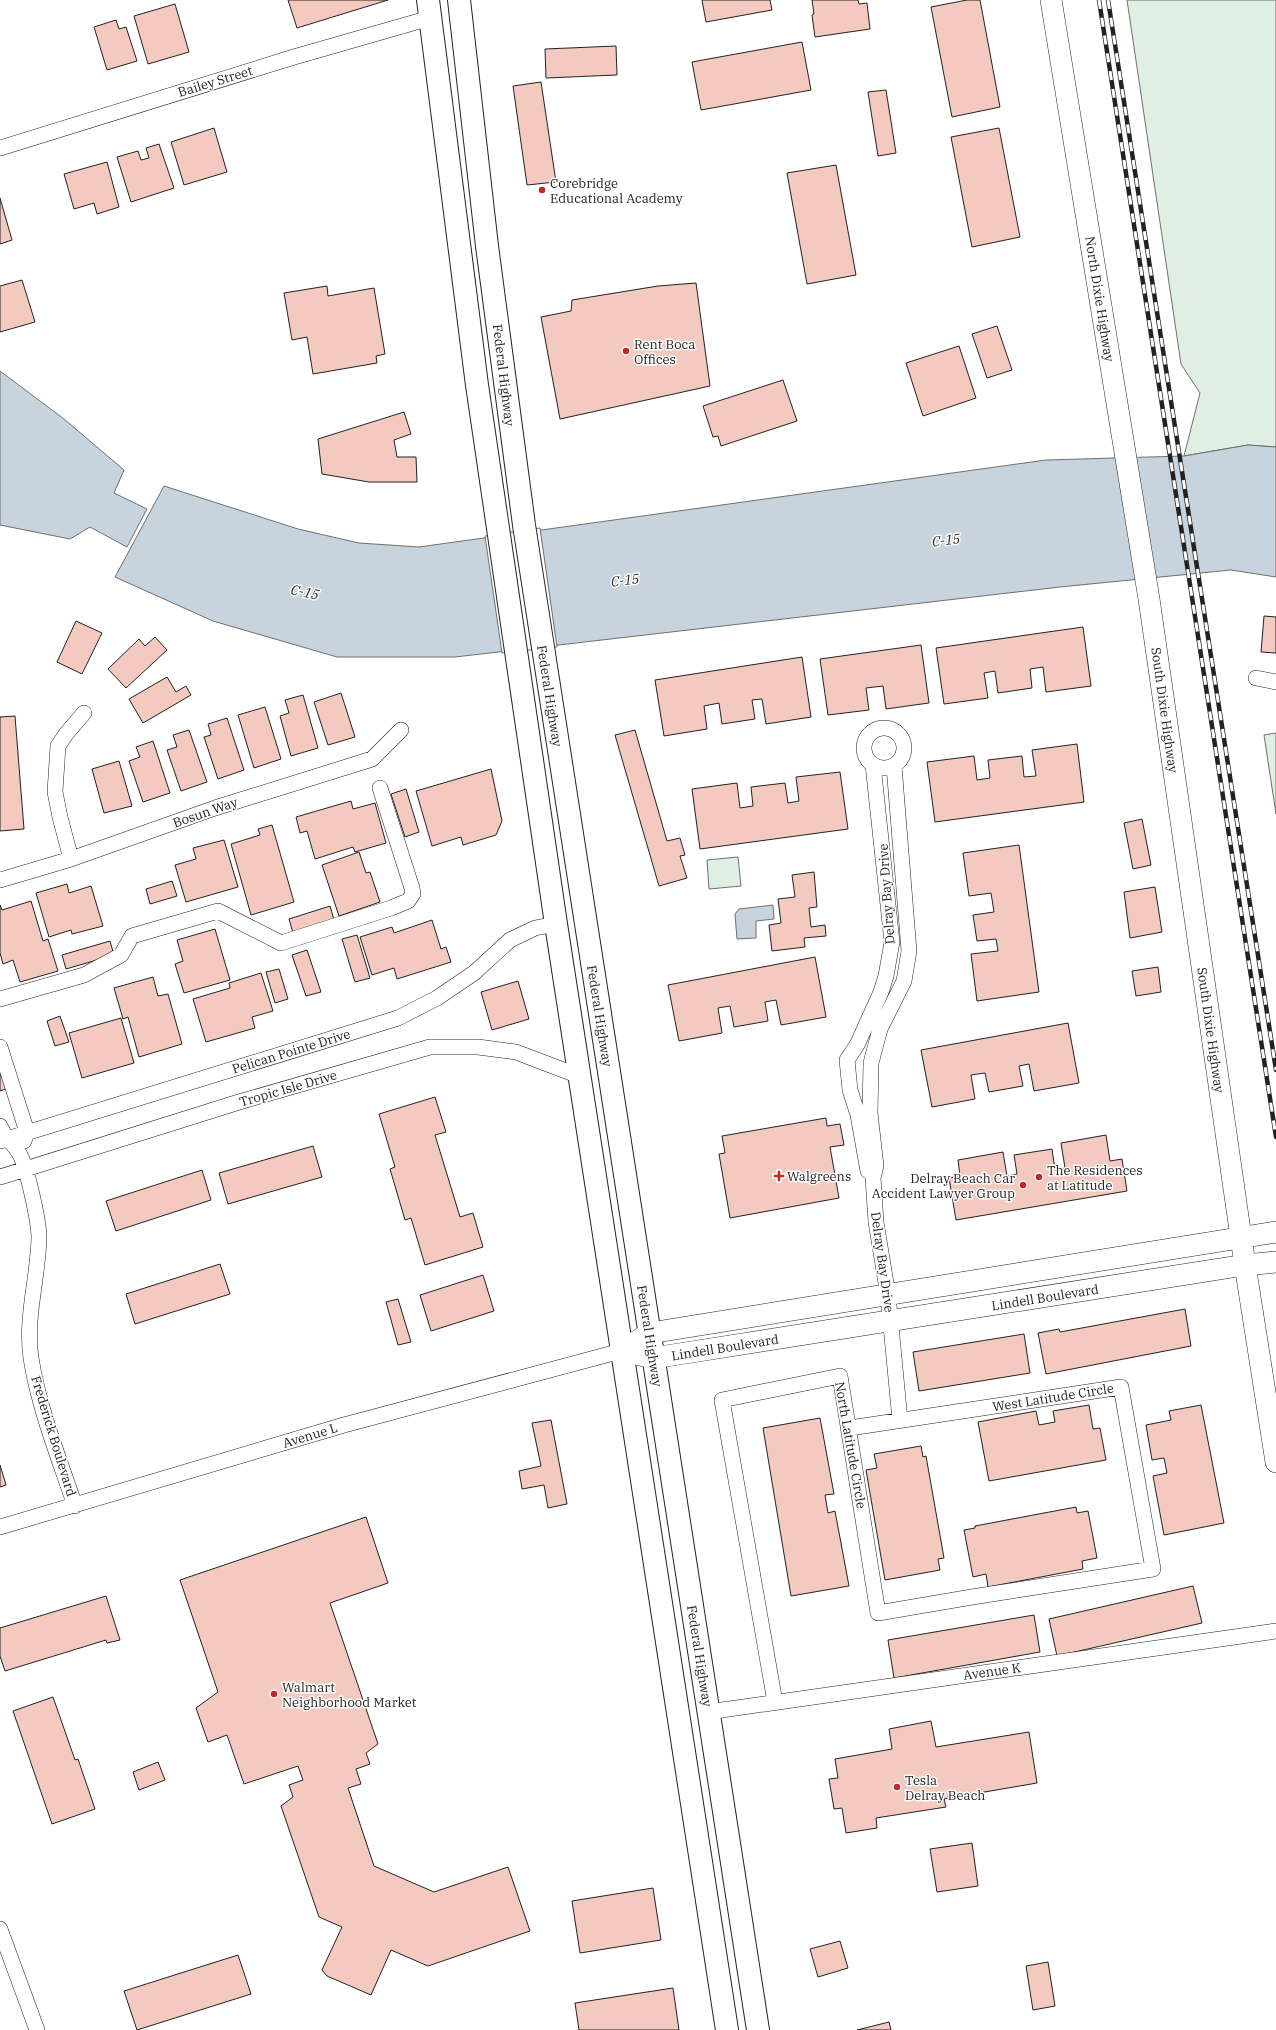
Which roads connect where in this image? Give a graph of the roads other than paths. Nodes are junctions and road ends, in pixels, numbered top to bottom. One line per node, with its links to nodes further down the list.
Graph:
1 (1051, 0): 8 (street, North Dixie Highway)
2 (456, 4): 4 (main road, Federal Highway)
3 (429, 9): 4 (main road); 5 (street, Bailey Street); 7 (main road, Federal Highway)
4 (474, 134): 6 (main road, Federal Highway)
5 (0, 148)
6 (520, 500): 7 (main road); 19 (main road, Federal Highway)
7 (494, 506): 16 (main road, Federal Highway)
8 (1149, 599): 32 (street, South Dixie Highway)
9 (1256, 678): 10 (street)
10 (1276, 682)
11 (84, 713): 17 (street)
12 (401, 730): 17 (street, Bosun Way)
13 (873, 765): 14 (street); 14 (street, Delray Bay Drive); 30 (street, Delray Bay Drive)
14 (894, 766): 30 (street, Delray Bay Drive)
15 (380, 788): 22 (street)
16 (546, 858): 19 (main road); 20 (main road, Federal Highway)
17 (71, 859): 18 (street, Bosun Way)
18 (0, 880)
19 (582, 898): 21 (main road, Federal Highway)
20 (556, 924): 21 (main road); 24 (main road, Federal Highway); 25 (street, Pelican Pointe Drive)
21 (593, 967): 37 (main road, Federal Highway)
22 (0, 999)
23 (0, 1046): 25 (street)
24 (579, 1076): 28 (street, Tropic Isle Drive); 38 (main road, Federal Highway)
25 (27, 1132): 26 (street, Pelican Pointe Drive); 27 (street)
26 (2, 1135): 27 (street)
27 (19, 1154): 28 (street, Frederick Boulevard)
28 (24, 1169): 29 (street, Tropic Isle Drive); 43 (street, Frederick Boulevard)
29 (0, 1177)
30 (873, 1178): 35 (street, Delray Bay Drive)
31 (1276, 1232): 32 (street, Lindell Boulevard)
32 (1242, 1238): 34 (street, South Dixie Highway); 35 (street, Lindell Boulevard)
33 (1276, 1262): 34 (street, Lindell Boulevard)
34 (1245, 1265): 36 (street, Lindell Boulevard); 42 (street, South Dixie Highway)
35 (888, 1295): 36 (street, Delray Bay Drive); 37 (street, Lindell Boulevard)
36 (891, 1322): 39 (street, Lindell Boulevard); 40 (street, Delray Bay Drive)
37 (650, 1333): 38 (street, Lindell Boulevard); 39 (main road, Federal Highway)
38 (621, 1351): 39 (street, Lindell Boulevard); 43 (street, Avenue L); 49 (main road, Federal Highway)
39 (653, 1358): 48 (main road, Federal Highway)
40 (900, 1420): 41 (street, West Latitude Circle); 45 (street, West Latitude Circle)
41 (850, 1428): 45 (street, North Latitude Circle); 47 (street, North Latitude Circle)
42 (1276, 1462)
43 (75, 1506): 44 (street, Avenue L)
44 (0, 1527)
45 (1153, 1569)
46 (1276, 1631): 47 (street, Avenue K)
47 (775, 1702): 48 (street, Avenue K)
48 (708, 1712): 50 (main road, Federal Highway)
49 (682, 1741): 50 (main road); 53 (main road, Federal Highway)
50 (721, 1791): 54 (main road, Federal Highway)
51 (0, 1929): 52 (street)
52 (37, 2030)
53 (727, 2030)
54 (758, 2030)

